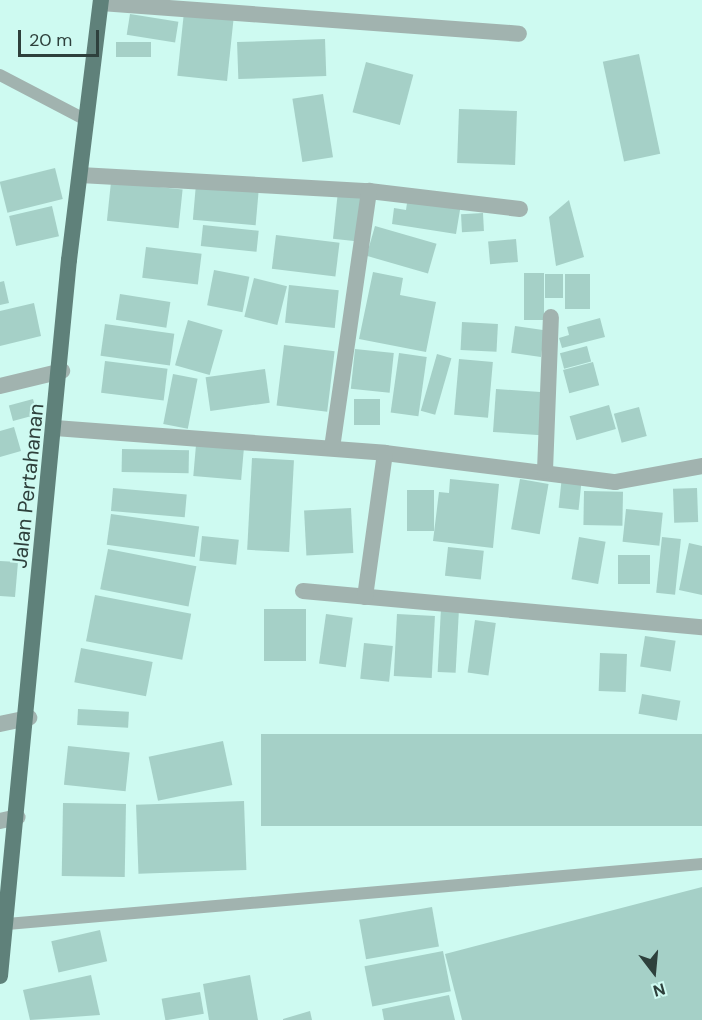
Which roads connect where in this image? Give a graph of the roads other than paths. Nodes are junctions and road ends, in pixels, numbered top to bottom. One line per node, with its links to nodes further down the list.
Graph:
1 (101, 2): 2 (street); 4 (main road, Jalan Pertahanan)
2 (519, 34)
3 (0, 75): 4 (lane)
4 (88, 121): 5 (main road, Jalan Pertahanan)
5 (80, 175): 6 (street); 9 (main road, Jalan Pertahanan)
6 (369, 191): 7 (street); 12 (street)
7 (520, 209)
8 (551, 317): 15 (street)
9 (62, 371): 10 (street); 11 (main road, Jalan Pertahanan)
10 (0, 386)
11 (55, 428): 12 (street); 19 (main road, Jalan Pertahanan)
12 (333, 448): 13 (street)
13 (385, 453): 15 (street); 17 (street)
14 (702, 466): 15 (street)
15 (544, 471)
16 (303, 591): 17 (street)
17 (365, 597): 18 (street)
18 (702, 627)
19 (29, 718): 20 (street); 21 (main road, Jalan Pertahanan)
20 (0, 724)
21 (18, 817): 22 (street); 24 (main road, Jalan Pertahanan)
22 (0, 821)
23 (702, 864): 24 (lane)
24 (7, 924): 25 (main road, Jalan Pertahanan)
25 (0, 976)

